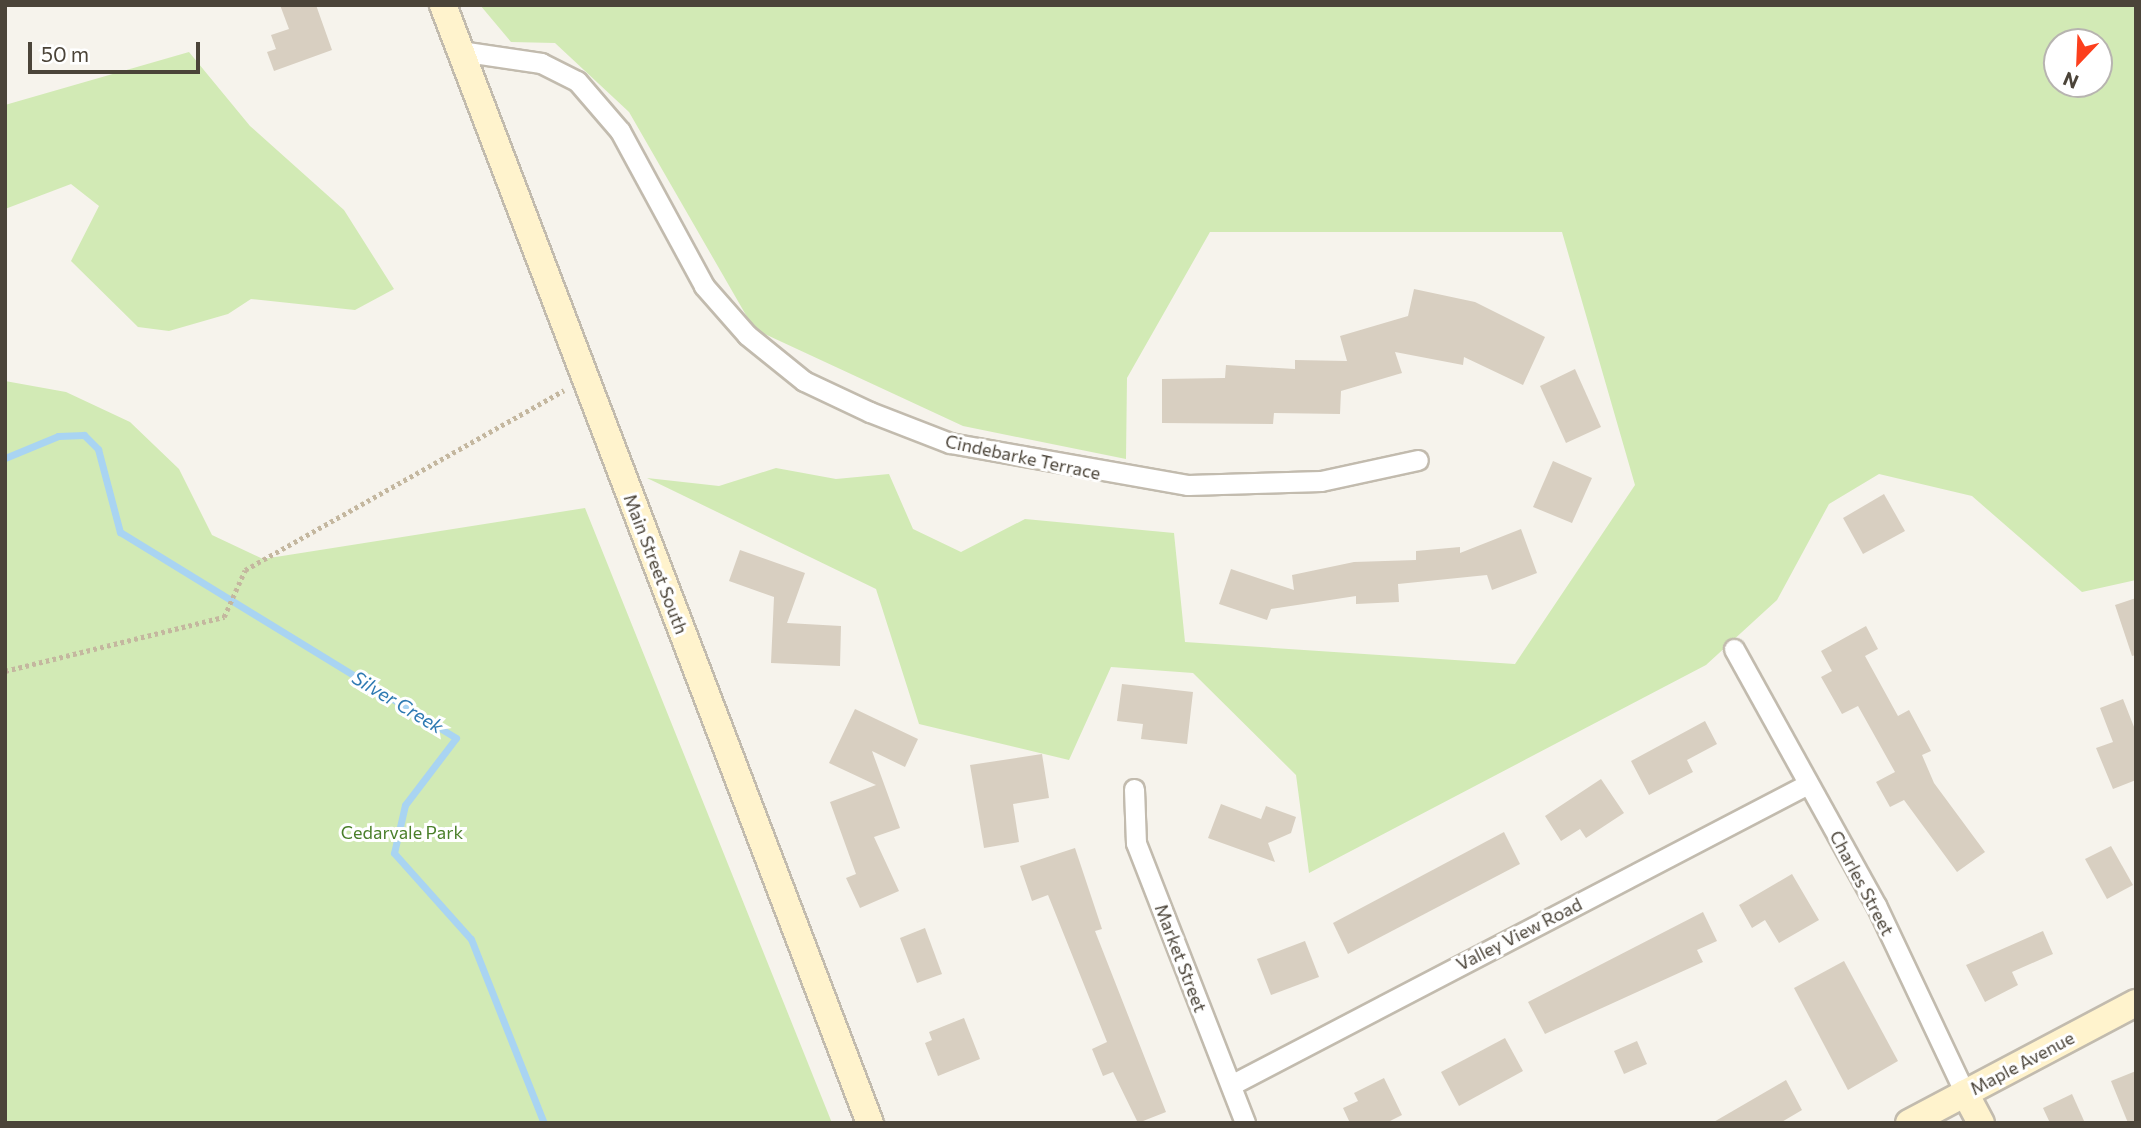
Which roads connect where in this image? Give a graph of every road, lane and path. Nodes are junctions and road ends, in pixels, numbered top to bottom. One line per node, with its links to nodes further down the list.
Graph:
1 (443, 5): 2 (street, Main Street South)
2 (460, 51): 4 (street, Cindebarke Terrace); 12 (street, Main Street South)
3 (565, 390): 6 (path)
4 (1419, 460)
5 (1734, 649): 7 (street, Charles Street)
6 (5, 671)
7 (1808, 784): 10 (street, Valley View Road); 11 (street, Charles Street)
8 (1134, 789): 10 (street, Market Street)
9 (2136, 1003): 11 (street, Maple Avenue)
10 (1231, 1085): 13 (street, Market Street)
11 (1965, 1093): 14 (street, Maple Avenue); 15 (street, Charles Street)
12 (870, 1123)
13 (1245, 1123)
14 (1909, 1123)
15 (1981, 1123)

